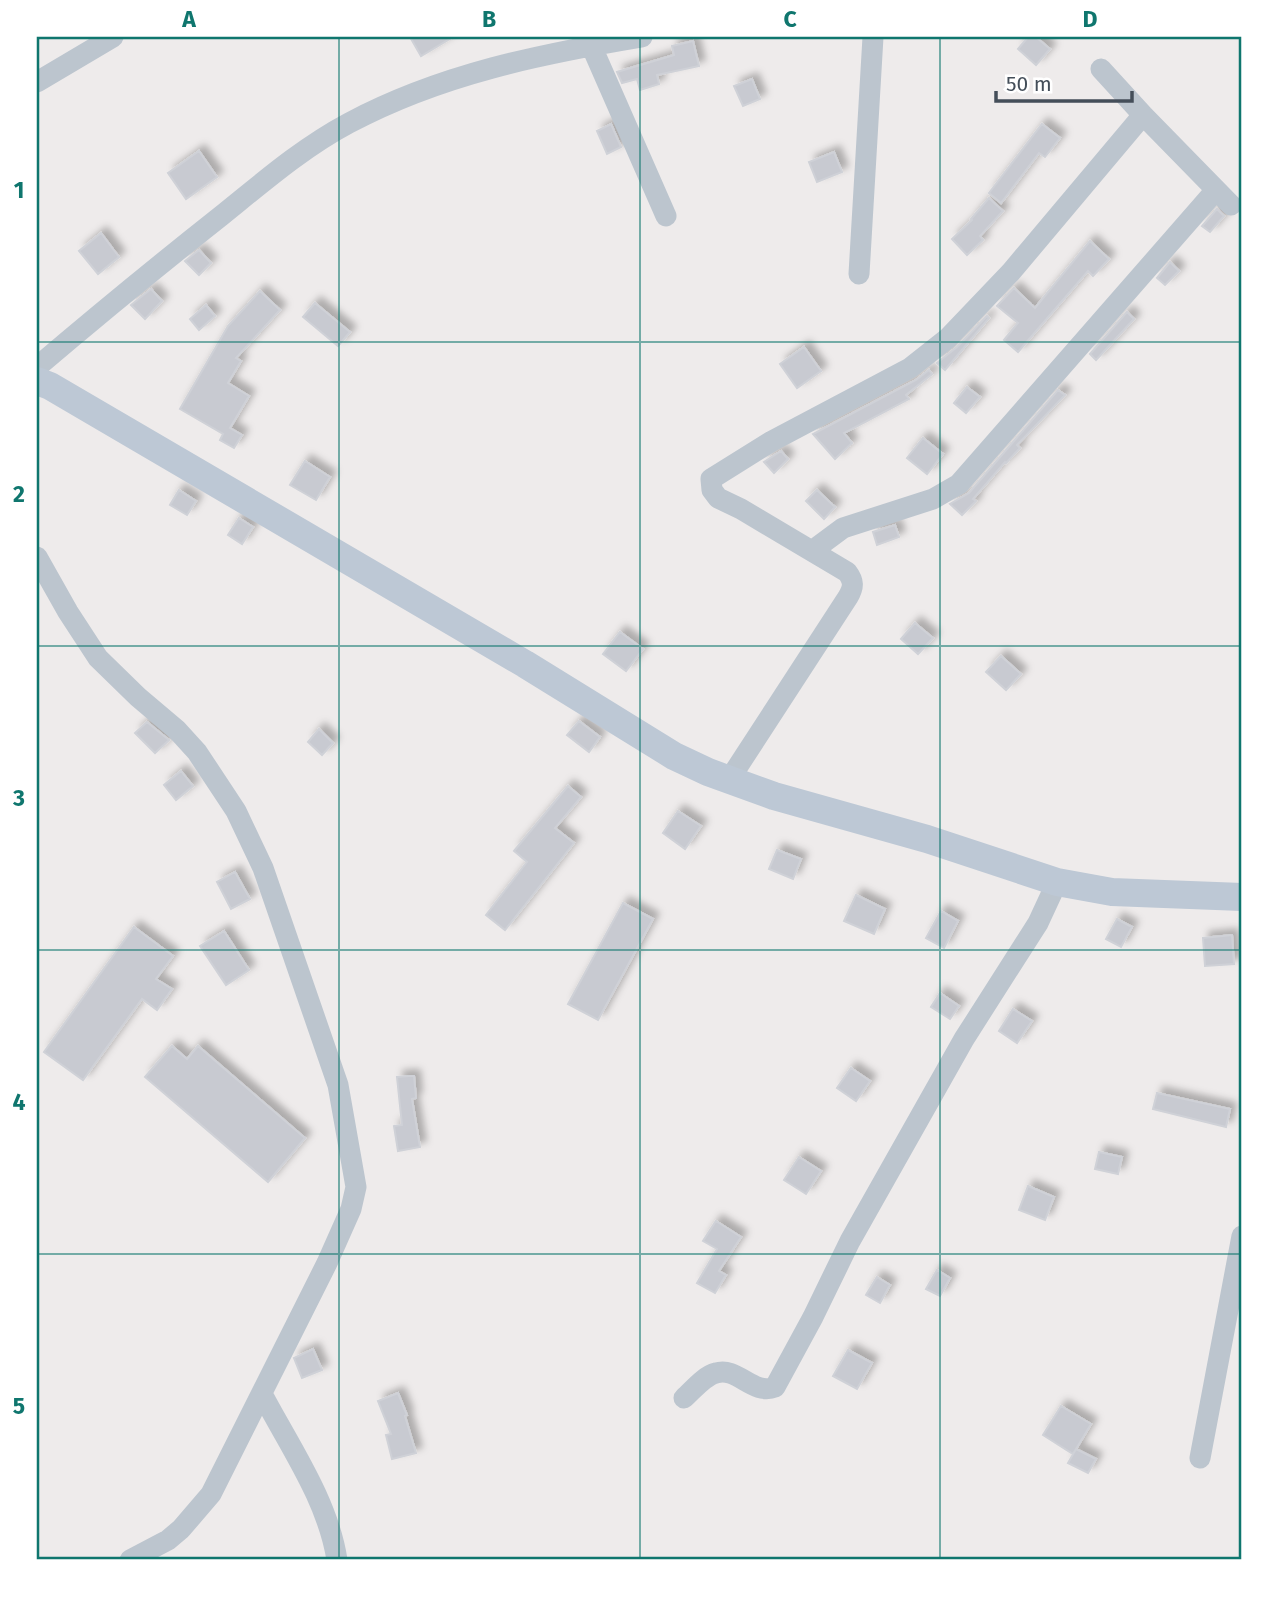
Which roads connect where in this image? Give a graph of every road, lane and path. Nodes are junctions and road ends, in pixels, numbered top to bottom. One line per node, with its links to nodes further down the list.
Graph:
1 (113, 37): 6 (street)
2 (642, 37): 4 (street)
3 (873, 37): 9 (street)
4 (591, 46): 8 (street); 10 (street)
5 (1101, 69): 7 (street)
6 (37, 82)
7 (1143, 116): 12 (street); 12 (street)
8 (666, 216)
9 (859, 274)
10 (37, 367)
11 (37, 381): 14 (street)
12 (812, 551): 14 (street)
13 (37, 557): 18 (street)
14 (729, 780): 15 (street)
15 (1057, 882): 16 (street); 19 (street)
16 (1242, 897)
17 (1242, 1236): 20 (street)
18 (262, 1394): 21 (street); 22 (street)
19 (684, 1398)
20 (1200, 1458)
21 (130, 1560)
22 (337, 1560)

